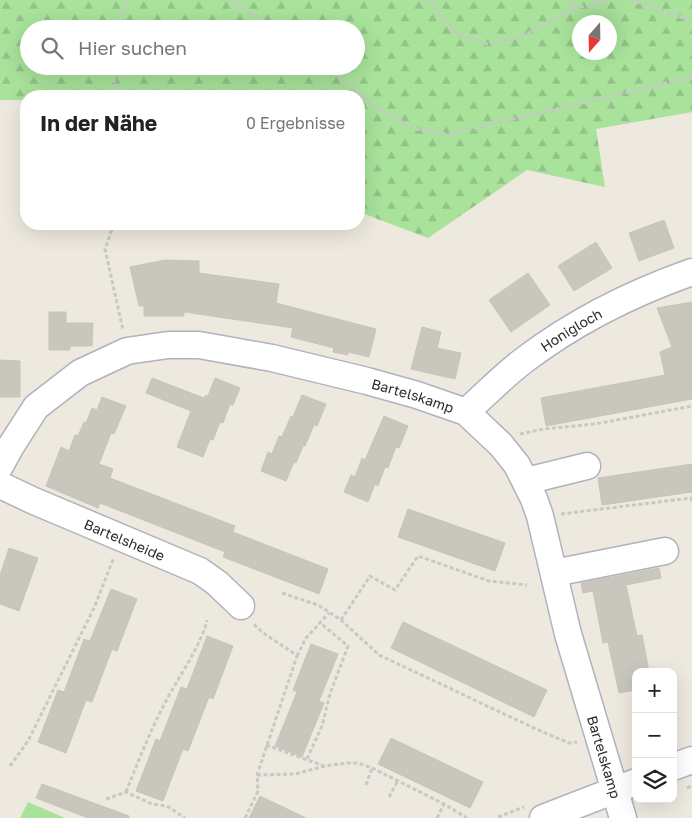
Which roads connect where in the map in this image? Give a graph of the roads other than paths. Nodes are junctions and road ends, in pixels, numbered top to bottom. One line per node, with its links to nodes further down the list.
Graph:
1 (692, 272): 2 (street, Honigloch)
2 (466, 412): 3 (street, Bartelskamp); 5 (street, Bartelskamp)
3 (0, 466)
4 (587, 466): 5 (street)
5 (526, 482): 8 (street, Bartelskamp)
6 (0, 485): 9 (street, Bartelsheide)
7 (665, 551): 8 (street)
8 (554, 573): 12 (street, Bartelskamp)
9 (241, 606)
10 (692, 760): 11 (street)
11 (680, 778)
12 (626, 786): 13 (street); 14 (street, Bartelskamp)
13 (543, 818)
14 (623, 818)

